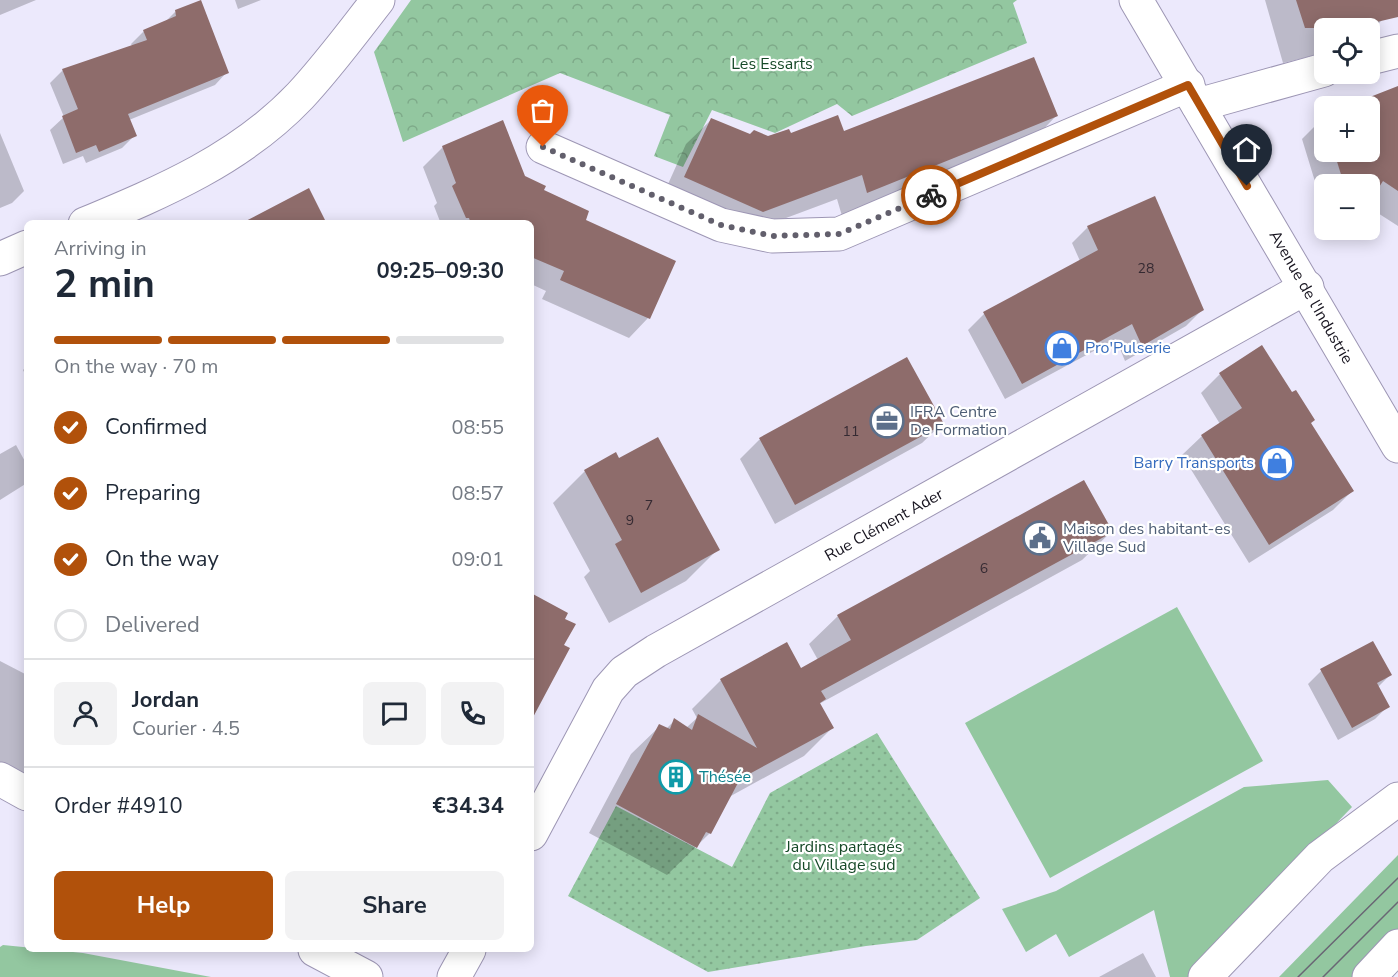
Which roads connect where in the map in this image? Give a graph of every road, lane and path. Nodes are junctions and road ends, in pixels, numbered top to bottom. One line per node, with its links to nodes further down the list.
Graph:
1 (378, 0): 8 (street)
2 (1136, 0): 6 (street, Avenue de l'Industrie)
3 (1398, 51): 4 (street)
4 (1380, 56)
5 (1314, 72): 6 (street)
6 (1193, 95): 7 (street); 11 (street, Avenue de l'Industrie)
7 (543, 147)
8 (94, 220)
9 (24, 249): 10 (street)
10 (0, 259)
11 (1307, 288): 12 (street, Avenue de l'Industrie); 16 (street, Rue Clément Ader)
12 (1398, 446)
13 (0, 779): 14 (street)
14 (24, 792)
15 (1398, 799): 22 (street)
16 (534, 828)
17 (1398, 946): 23 (street)
18 (319, 952): 20 (street)
19 (468, 952): 21 (street)
20 (366, 977)
21 (454, 977)
22 (1205, 977)
23 (1369, 977)

